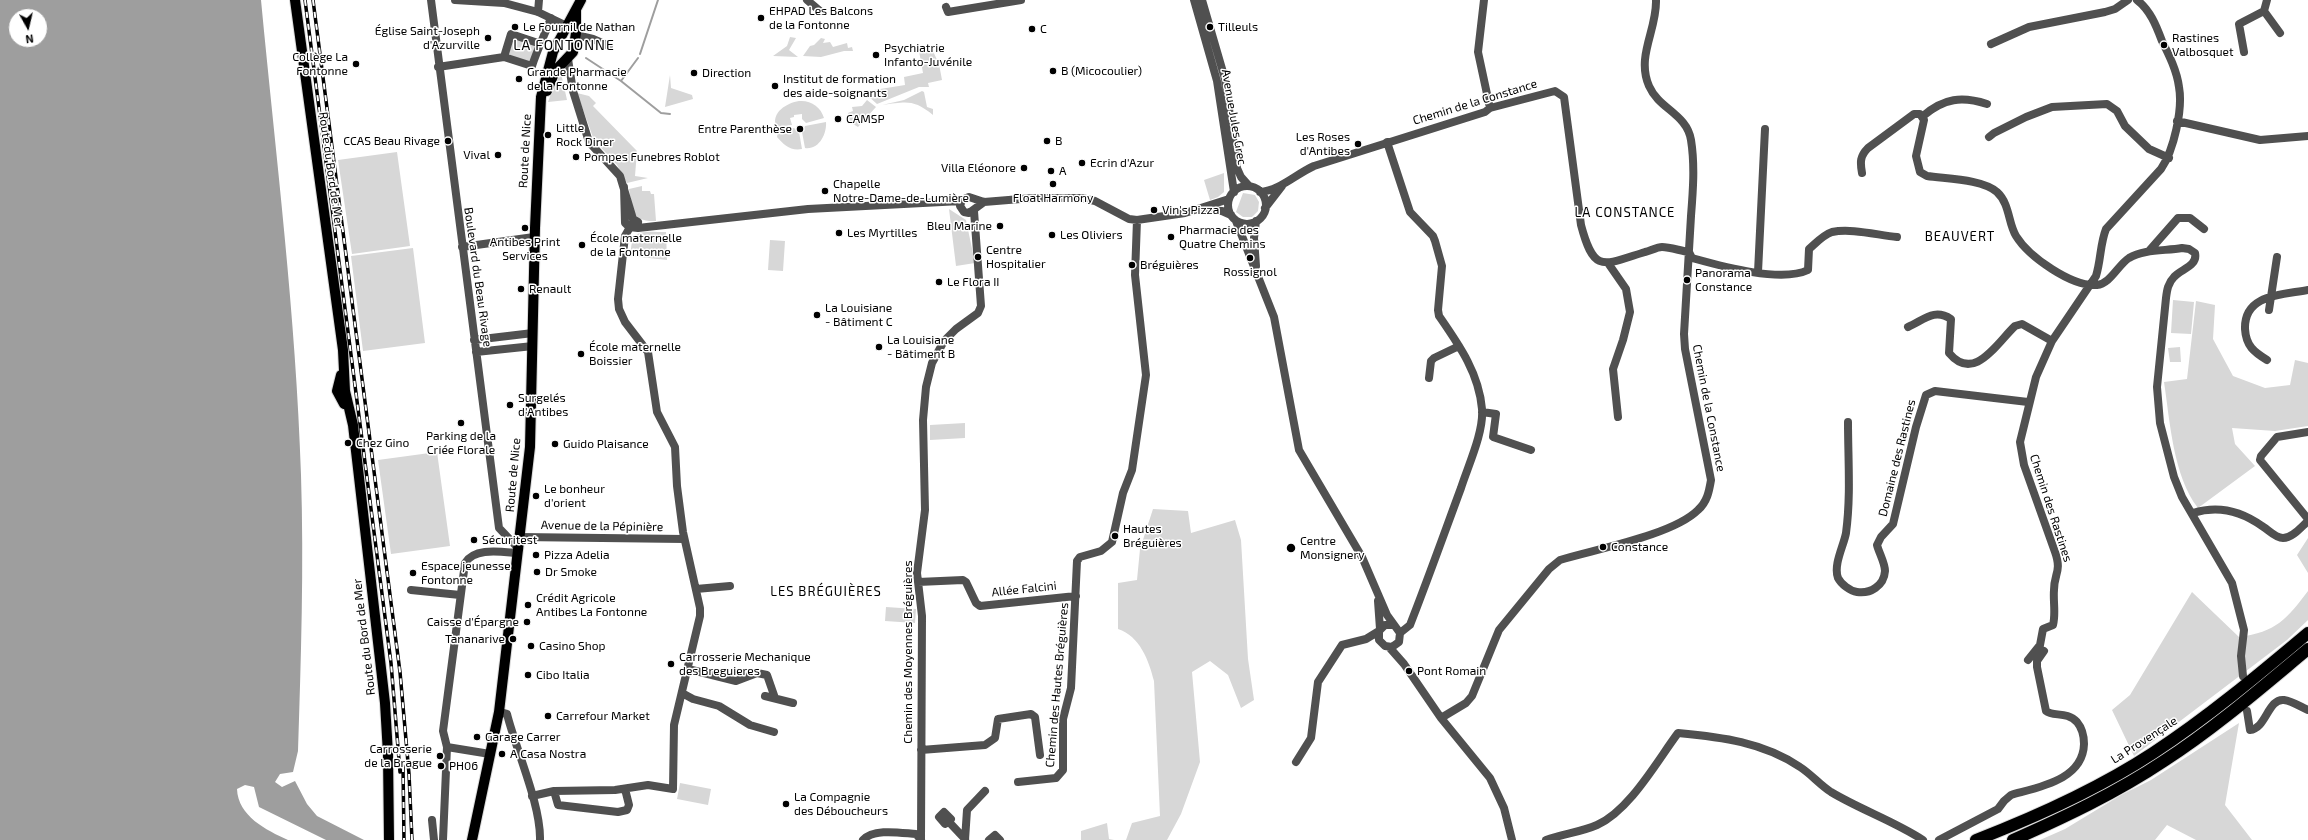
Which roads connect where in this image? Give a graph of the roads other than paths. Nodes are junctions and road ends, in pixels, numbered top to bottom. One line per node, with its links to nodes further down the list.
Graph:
1 (295, 0): 130 (main road, Route du Bord de Mer)
2 (431, 0): 29 (street, Boulevard du Beau Rivage)
3 (455, 0): 18 (street)
4 (539, 0): 18 (street)
5 (581, 0): 20 (main road)
6 (807, 0): 16 (street)
7 (1021, 0): 15 (street)
8 (1194, 0): 43 (street, Avenue Jules Grec)
9 (1202, 0): 42 (street, Avenue Jules Grec)
10 (1484, 0): 32 (street)
11 (1656, 0): 59 (street, Chemin de la Constance)
12 (2128, 0): 24 (street)
13 (2136, 0): 34 (street, Chemin des Rastines)
14 (2267, 0): 17 (street)
15 (946, 7)
16 (820, 11)
17 (2264, 11): 21 (street); 26 (street)
18 (538, 12): 19 (street)
19 (551, 18): 20 (street); 22 (street)
20 (573, 33): 23 (main road, Route de Nice); 25 (street); 28 (main road)
21 (2280, 34)
22 (541, 44): 27 (street); 27 (street)
23 (557, 44): 28 (main road); 31 (main road, Route de Nice)
24 (1992, 44)
25 (609, 46)
26 (2244, 52)
27 (504, 57): 29 (street)
28 (564, 62): 31 (main road); 53 (street)
29 (438, 67): 57 (street, Boulevard du Beau Rivage)
30 (1987, 104): 33 (street)
31 (541, 107): 55 (main road, Route de Nice)
32 (1490, 108): 38 (street, Chemin de la Constance); 61 (street, Chemin de la Constance)
33 (1923, 116): 40 (street); 64 (street)
34 (2177, 121): 36 (street); 39 (street, Chemin des Rastines)
35 (1765, 129): 63 (street)
36 (2308, 136)
37 (1990, 137): 39 (street)
38 (1387, 142): 41 (street, Chemin de la Constance); 73 (street)
39 (2168, 158): 64 (street, Chemin des Rastines)
40 (1862, 174)
41 (1287, 180): 44 (street, Chemin de la Constance); 48 (street, Chemin de la Constance)
42 (1249, 186): 43 (street); 44 (street)
43 (1234, 192): 45 (street)
44 (1260, 192): 48 (street)
45 (1229, 199): 49 (street); 50 (street)
46 (961, 204): 47 (street, Chemin des Moyennes Bréguières); 47 (street); 53 (street)
47 (973, 208): 51 (street); 88 (street, Chemin des Moyennes Bréguières)
48 (1265, 208): 52 (street)
49 (1188, 212): 50 (street); 51 (street)
50 (1234, 218): 52 (street); 62 (street)
51 (1137, 220): 94 (street, Chemin des Hautes Bréguières)
52 (1256, 221): 62 (street)
53 (632, 223): 86 (street)
54 (2204, 229): 58 (street)
55 (534, 238): 57 (street); 69 (main road, Route de Nice)
56 (1897, 238): 63 (street)
57 (462, 247): 70 (street, Boulevard du Beau Rivage)
58 (2148, 251): 64 (street); 83 (street)
59 (1689, 252): 61 (street); 63 (street); 114 (street, Chemin de la Constance)
60 (2277, 257): 66 (street)
61 (1608, 263): 79 (street)
62 (1257, 271): 91 (street)
63 (1758, 272)
64 (2090, 285): 71 (street, Chemin des Rastines)
65 (2308, 290): 66 (street)
66 (2272, 296): 67 (street); 75 (street)
67 (2269, 310)
68 (1908, 327): 71 (street)
69 (533, 333): 70 (street); 72 (main road, Route de Nice)
70 (476, 339): 74 (street, Boulevard du Beau Rivage)
71 (2052, 340): 77 (street, Chemin des Rastines)
72 (532, 346): 74 (street); 85 (main road, Route de Nice)
73 (1459, 346): 76 (street); 78 (street)
74 (478, 352): 87 (street, Boulevard du Beau Rivage)
75 (2267, 360)
76 (1429, 378)
77 (2028, 402): 80 (street, Domaine des Rastines); 103 (street, Chemin des Rastines)
78 (1482, 412): 82 (street); 97 (street)
79 (1618, 417)
80 (1848, 422)
81 (2308, 432): 84 (street)
82 (1531, 450)
83 (2193, 513): 84 (street); 106 (street)
84 (2308, 520)
85 (520, 537): 86 (street, Avenue de la Pépinière); 87 (main road, Route de Nice)
86 (684, 539): 90 (street)
87 (518, 551): 93 (street); 113 (main road, Route de Nice)
88 (918, 582): 94 (street, Allée Falcini); 117 (street, Chemin des Moyennes Bréguières)
89 (730, 586): 90 (street)
90 (696, 589): 105 (street)
91 (1376, 589): 95 (street); 96 (street)
92 (411, 590): 93 (street)
93 (460, 595): 116 (street)
94 (1076, 596): 121 (street, Chemin des Hautes Bréguières)
95 (1394, 625): 96 (street); 97 (street)
96 (1379, 633): 100 (street); 120 (street)
97 (1400, 633): 99 (street)
98 (2308, 633): 142 (highway, La Provençale)
99 (1399, 642): 100 (street); 104 (street)
100 (1389, 647): 104 (street)
101 (2308, 649): 143 (highway)
102 (2044, 651): 141 (street)
103 (2028, 660)
104 (1404, 664): 114 (street)
105 (688, 668): 107 (street); 109 (street)
106 (2243, 676)
107 (682, 693): 115 (street); 122 (street)
108 (765, 696): 109 (street)
109 (775, 698): 110 (street)
110 (793, 703)
111 (2308, 710): 112 (street)
112 (2247, 711)
113 (499, 712): 118 (main road, Route de Nice); 125 (street)
114 (1441, 718): 138 (street)
115 (774, 732)
116 (447, 746): 118 (street); 132 (street)
117 (921, 750): 119 (street); 135 (street, Chemin des Moyennes Bréguières)
118 (490, 754): 133 (main road, Route de Nice)
119 (1040, 755)
120 (1296, 762)
121 (1018, 782)
122 (625, 789): 123 (street); 123 (street)
123 (554, 791): 125 (street)
124 (985, 791): 129 (street)
125 (532, 796): 134 (street)
126 (432, 820): 131 (street)
127 (949, 822): 129 (street)
128 (864, 839): 135 (street)
129 (965, 839)
130 (389, 840)
131 (434, 840)
132 (443, 840)
133 (472, 840)
134 (540, 840)
135 (921, 840)
136 (989, 840): 137 (street)
137 (1000, 840)
138 (1512, 840)
139 (1546, 840): 140 (street)
140 (1923, 840)
141 (1939, 840)
142 (1976, 840)
143 (2013, 840)

